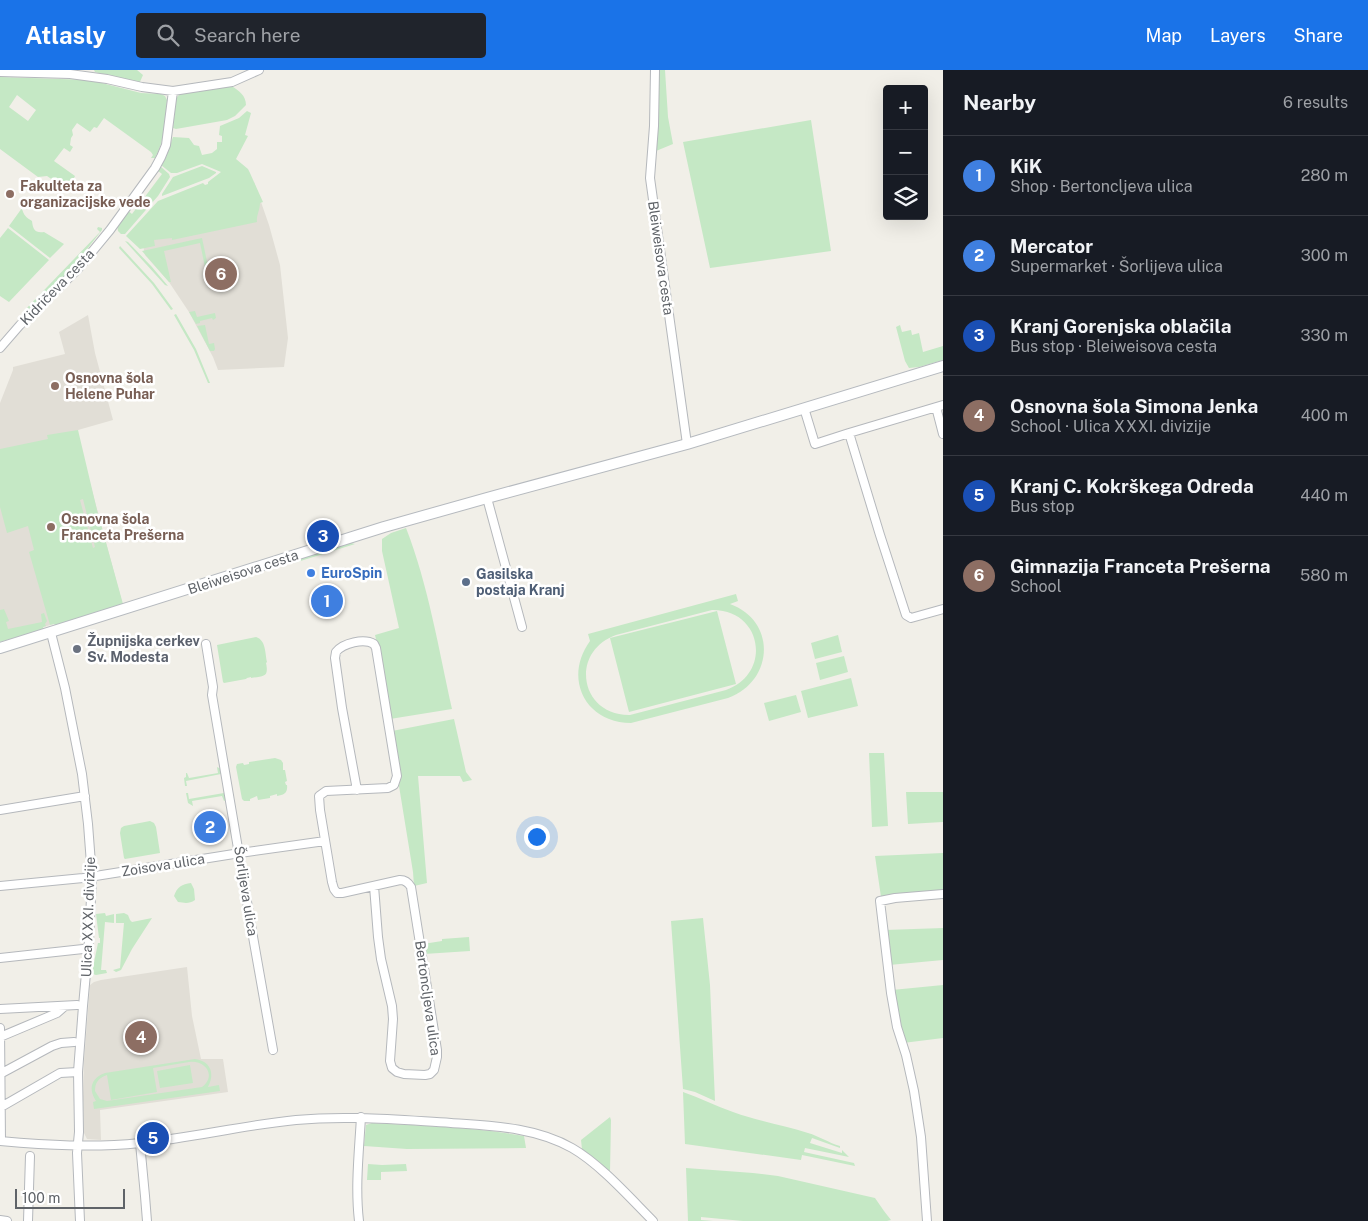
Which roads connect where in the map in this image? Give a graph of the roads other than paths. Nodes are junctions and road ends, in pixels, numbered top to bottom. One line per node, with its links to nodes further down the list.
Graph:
1 (259, 70): 4 (street)
2 (655, 70): 11 (street, Bleiweisova cesta)
3 (0, 72): 4 (street)
4 (173, 91): 5 (street, Kidričeva cesta)
5 (0, 348)
6 (943, 366): 8 (main road, Bleiweisova cesta)
7 (939, 406): 9 (street); 10 (street)
8 (804, 408): 9 (street); 11 (main road, Bleiweisova cesta)
9 (849, 433): 13 (street)
10 (943, 434)
11 (687, 444): 12 (main road, Bleiweisova cesta)
12 (487, 498): 14 (street); 15 (main road, Bleiweisova cesta)
13 (943, 609)
14 (522, 627)
15 (51, 633): 17 (main road, Bleiweisova cesta); 19 (street, Ulica XXXI. divizije)
16 (206, 644): 22 (street, Šorlijeva ulica)
17 (0, 648)
18 (357, 790): 18 (street, Bertoncljeva ulica); 21 (street, Bertoncljeva ulica)
19 (85, 796): 20 (street); 23 (street, Ulica XXXI. divizije)
20 (0, 810)
21 (325, 841): 22 (street, Zoisova ulica); 25 (street, Bertoncljeva ulica)
22 (240, 853): 23 (street, Zoisova ulica); 36 (street, Šorlijeva ulica)
23 (92, 877): 24 (street, Zoisova ulica); 37 (street, Ulica XXXI. divizije)
24 (0, 886)
25 (374, 886): 25 (street, Bertoncljeva ulica)
26 (943, 894): 52 (street)
27 (83, 949): 28 (street)
28 (0, 958)
29 (77, 1005): 30 (street)
30 (65, 1006): 31 (street); 33 (street)
31 (0, 1009)
32 (0, 1028): 33 (street)
33 (0, 1037): 35 (street)
34 (74, 1042): 38 (street)
35 (0, 1045): 38 (street)
36 (273, 1050)
37 (78, 1072): 39 (street); 43 (street, Ulica XXXI. divizije)
38 (0, 1074): 39 (street)
39 (1, 1107): 41 (street)
40 (361, 1117): 42 (street); 50 (street); 51 (street)
41 (1, 1141): 43 (street)
42 (140, 1143): 43 (street); 49 (street)
43 (78, 1145): 48 (street, Ulica XXXI. divizije)
44 (30, 1156): 47 (street)
45 (0, 1220): 46 (street)
46 (7, 1221)
47 (28, 1221)
48 (80, 1221)
49 (146, 1221)
50 (359, 1221)
51 (653, 1221)
52 (927, 1221)

